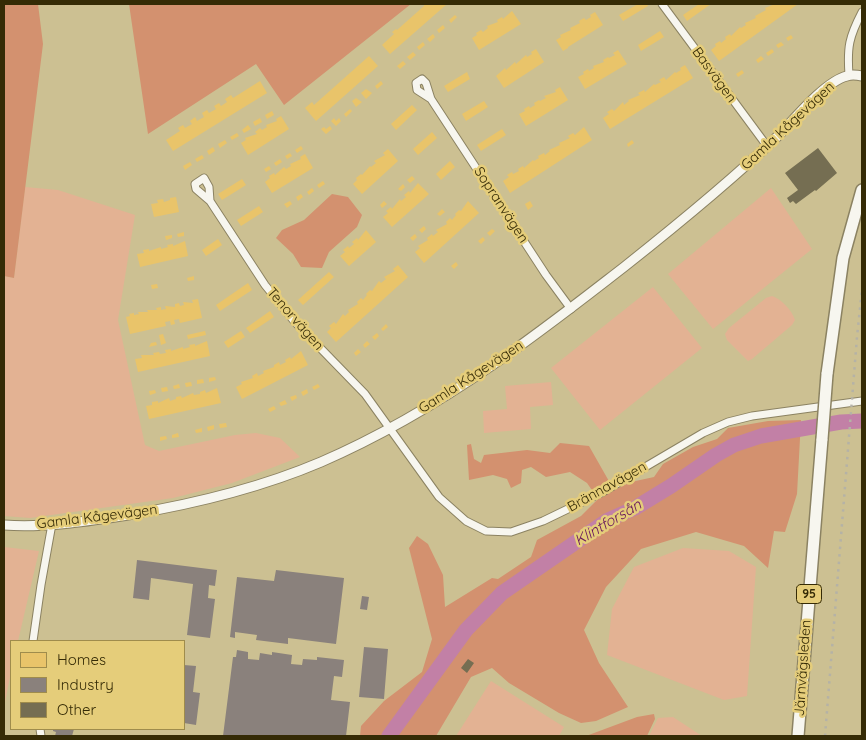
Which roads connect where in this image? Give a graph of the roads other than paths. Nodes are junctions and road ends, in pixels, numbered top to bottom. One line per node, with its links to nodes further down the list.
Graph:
1 (662, 4): 6 (street, Basvägen)
2 (862, 12): 3 (street)
3 (849, 75): 4 (street, Gamla Kågevägen); 6 (street, Gamla Kågevägen)
4 (862, 76)
5 (432, 99): 9 (street, Sopranvägen)
6 (767, 146): 9 (street, Gamla Kågevägen)
7 (862, 190): 15 (main road, Järnvägsleden / 95, bridge)
8 (210, 201): 11 (street, Tenorvägen)
9 (571, 309): 11 (street, Gamla Kågevägen)
10 (862, 401): 11 (street, Brännavägen)
11 (391, 429): 12 (street, Gamla Kågevägen)
12 (52, 524): 13 (street, Gamla Kågevägen); 14 (street)
13 (4, 525)
14 (32, 640)
15 (798, 736)

